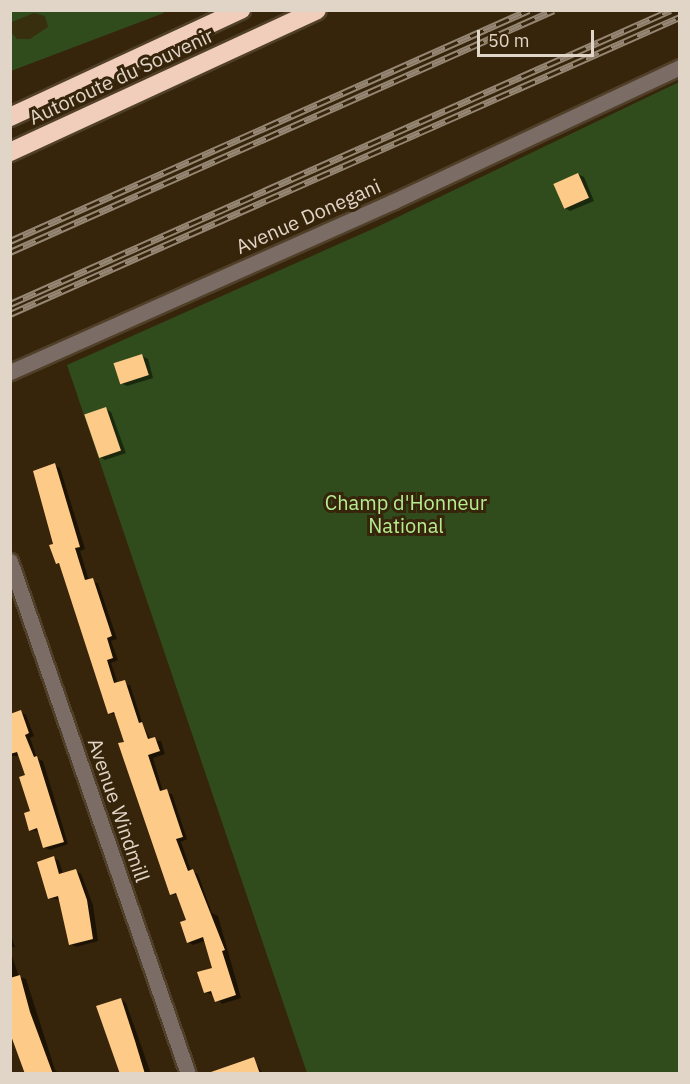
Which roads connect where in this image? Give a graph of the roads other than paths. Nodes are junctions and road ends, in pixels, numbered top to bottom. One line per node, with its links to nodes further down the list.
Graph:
1 (241, 10): 4 (highway, Autoroute du Souvenir)
2 (317, 10): 5 (highway, Autoroute du Souvenir)
3 (680, 67): 6 (street, Avenue Donegani)
4 (10, 117)
5 (10, 152)
6 (10, 372)
7 (10, 561): 8 (street, Avenue Windmill)
8 (188, 1074)

